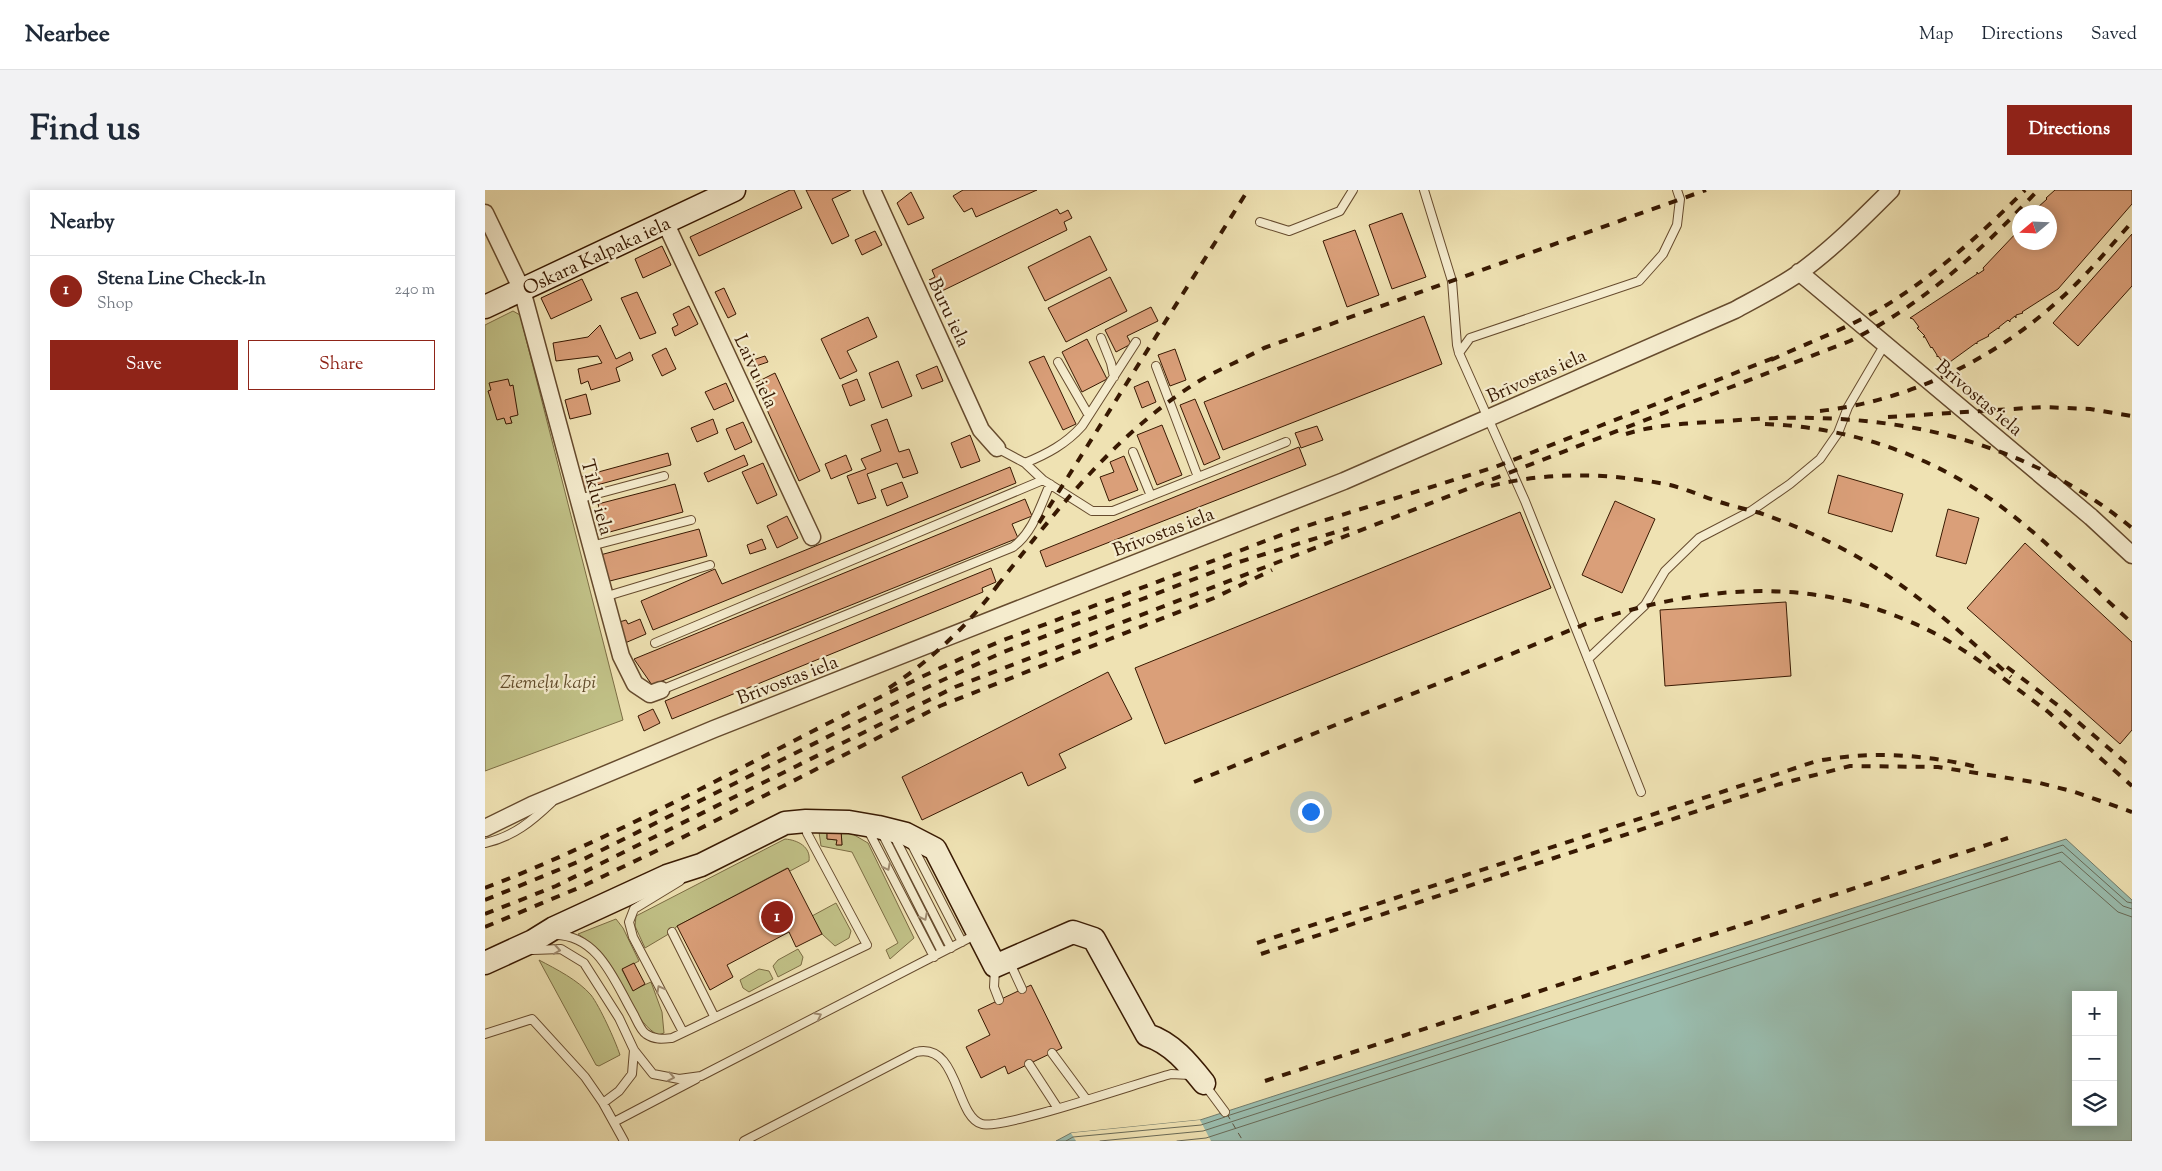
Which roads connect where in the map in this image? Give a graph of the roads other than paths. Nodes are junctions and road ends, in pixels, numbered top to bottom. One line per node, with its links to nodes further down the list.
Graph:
1 (734, 190): 8 (street, Oskara Kalpaka iela)
2 (872, 190): 23 (street, Buru iela)
3 (1353, 190): 9 (lane)
4 (1424, 190): 16 (lane)
5 (1677, 190): 16 (lane)
6 (1891, 190): 10 (street, Brīvostas iela)
7 (485, 213): 11 (street, Tīklu iela)
8 (665, 222): 11 (street, Oskara Kalpaka iela); 32 (street, Laivu iela)
9 (1260, 222)
10 (1799, 272): 15 (street, Brīvostas iela); 21 (street, Brīvostas iela)
11 (522, 290): 12 (street, Oskara Kalpaka iela); 30 (street, Tīklu iela)
12 (485, 307)
13 (1101, 338): 19 (lane)
14 (1136, 342): 19 (lane)
15 (1885, 344): 34 (street, Brīvostas iela); 38 (lane)
16 (1459, 353): 21 (lane)
17 (1058, 362): 20 (lane)
18 (1156, 366): 27 (lane)
19 (1114, 377): 20 (lane)
20 (1088, 414): 25 (lane)
21 (1487, 419): 38 (lane); 41 (street, Brīvostas iela)
22 (1286, 442): 27 (lane)
23 (997, 448): 25 (lane)
24 (1133, 452): 29 (lane)
25 (1025, 463): 28 (lane)
26 (664, 476): 30 (lane)
27 (1198, 477): 29 (lane)
28 (1046, 482): 29 (lane); 37 (lane); 39 (lane)
29 (1151, 496)
30 (578, 498): 33 (street, Tīklu iela)
31 (691, 520): 33 (lane)
32 (812, 537)
33 (591, 546): 36 (street, Tīklu iela)
34 (2132, 556)
35 (710, 565): 36 (lane)
36 (604, 597): 39 (street, Tīklu iela)
37 (655, 643)
38 (1588, 659): 40 (lane)
39 (661, 690)
40 (1641, 792)
41 (562, 793): 42 (street, Brīvostas iela); 47 (lane)
42 (532, 805): 43 (street, Brīvostas iela); 45 (street, Brīvostas iela)
43 (485, 817)
44 (806, 821): 46 (street); 48 (street); 60 (lane)
45 (485, 828)
46 (885, 829): 50 (street); 52 (lane); 53 (lane, one-way to 53); 55 (lane, one-way to 55)
47 (485, 843)
48 (701, 865): 51 (street); 61 (lane, one-way to 48)
49 (671, 932): 60 (lane)
50 (970, 938): 52 (lane); 57 (street)
51 (533, 941): 54 (street); 61 (lane)
52 (951, 948): 53 (lane)
53 (942, 952): 55 (lane)
54 (508, 953): 56 (street); 63 (lane, one-way to 63)
55 (933, 957): 66 (lane, one-way to 55)
56 (485, 963)
57 (1002, 964): 58 (lane); 59 (lane); 67 (street)
58 (1022, 989)
59 (999, 1000)
60 (714, 1016): 61 (lane)
61 (683, 1032)
62 (485, 1034): 69 (lane)
63 (634, 1050): 66 (lane, one-way to 66); 69 (lane)
64 (1052, 1053): 68 (lane)
65 (1029, 1064): 70 (lane)
66 (701, 1076): 72 (lane)
67 (1204, 1083): 68 (lane); 71 (lane)
68 (1086, 1099): 70 (lane)
69 (603, 1103): 72 (lane)
70 (1057, 1107): 74 (lane)
71 (1225, 1112)
72 (613, 1122): 73 (lane)
73 (624, 1141)
74 (744, 1141)

